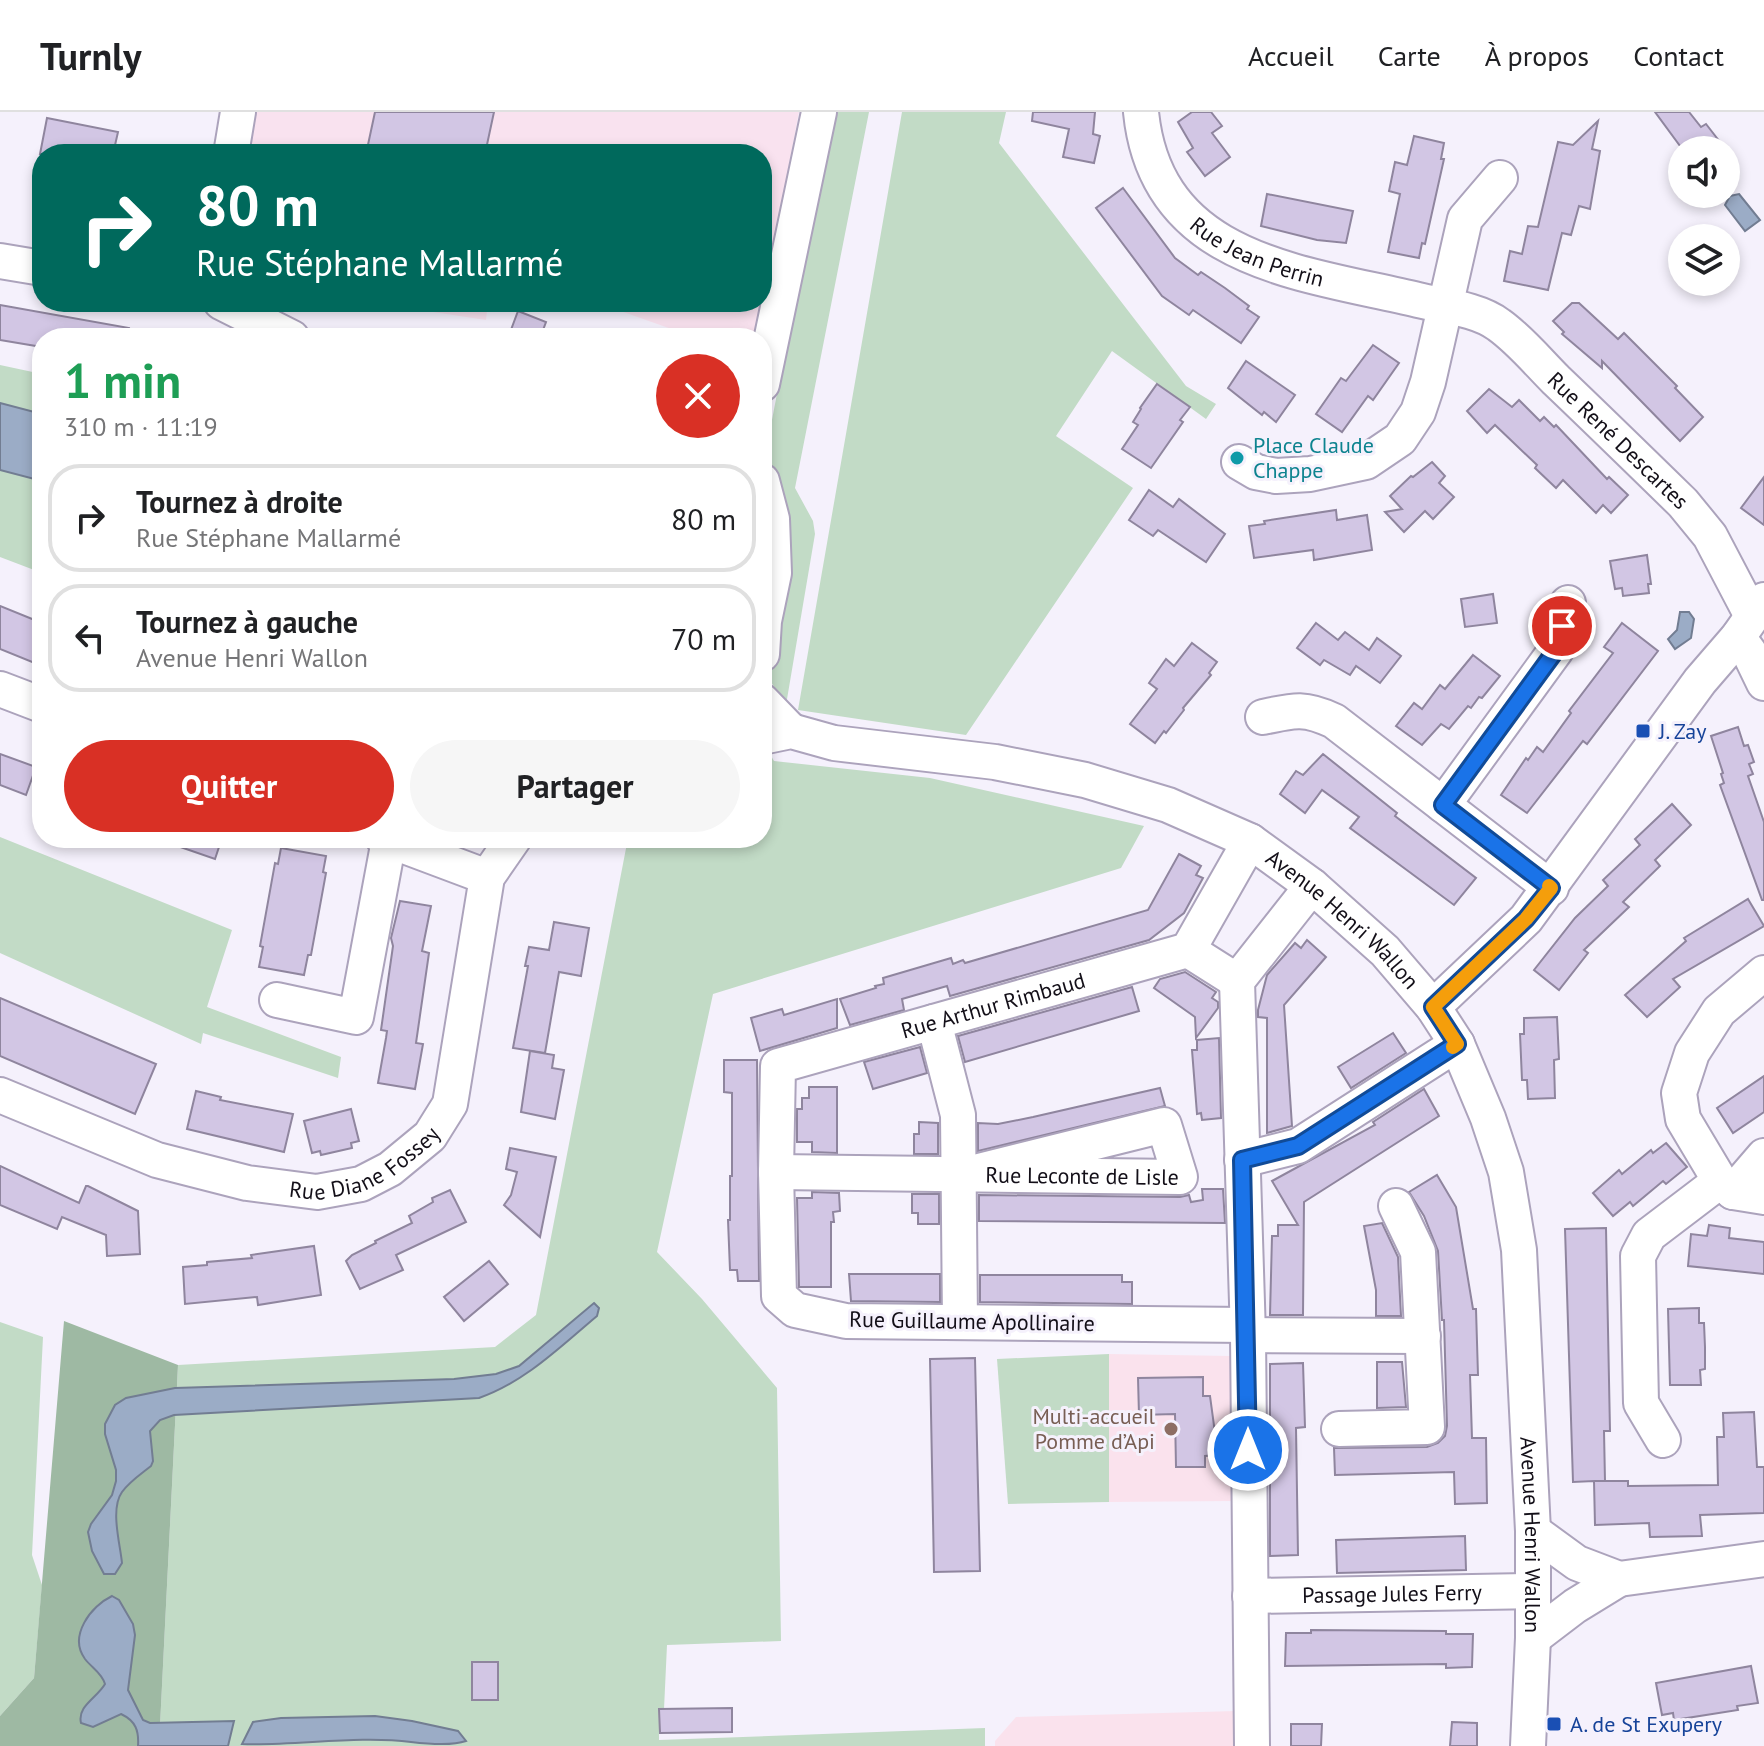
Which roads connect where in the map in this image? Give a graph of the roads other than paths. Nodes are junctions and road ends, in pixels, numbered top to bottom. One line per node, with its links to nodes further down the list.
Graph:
1 (238, 112): 4 (street)
2 (1141, 112): 8 (street, Rue Jean Perrin)
3 (812, 113): 11 (street)
4 (233, 144)
5 (1500, 178): 8 (street)
6 (0, 261): 7 (street)
7 (32, 266)
8 (1446, 306): 12 (street); 16 (street, Rue René Descartes)
9 (241, 312): 10 (street)
10 (272, 328)
11 (772, 330)
12 (1239, 462)
13 (772, 519): 14 (street)
14 (772, 584)
15 (1568, 603): 22 (street)
16 (1751, 618): 17 (street, Rue René Descartes); 29 (street)
17 (1764, 683)
18 (0, 689): 19 (street)
19 (32, 701)
20 (1263, 717): 22 (street)
21 (776, 734): 23 (street, Avenue Henri Wallon)
22 (1443, 805): 29 (street)
23 (1250, 841): 28 (street, Avenue Henri Wallon); 30 (street)
24 (384, 848): 33 (street)
25 (410, 848): 27 (street)
26 (507, 848): 27 (street, Rue Diane Fossey)
27 (487, 877): 37 (street, Rue Diane Fossey)
28 (1312, 886): 32 (street); 34 (street, Avenue Henri Wallon)
29 (1551, 888): 34 (street)
30 (1188, 950): 32 (street); 35 (street, Rue Arthur Rimbaud)
31 (1764, 973): 42 (street)
32 (1237, 981): 39 (street)
33 (277, 1000)
34 (1433, 1007): 36 (street, Avenue Henri Wallon)
35 (934, 1022): 40 (street, Rue Arthur Rimbaud); 41 (street)
36 (1457, 1044): 39 (street); 49 (street, Avenue Henri Wallon)
37 (0, 1095)
38 (1764, 1156): 42 (street)
39 (1242, 1160): 45 (street)
40 (776, 1172): 41 (street, Rue Leconte de Lisle); 44 (street, Rue Guillaume Apollinaire)
41 (959, 1176): 41 (street, Rue Leconte de Lisle); 44 (street)
42 (1739, 1190): 48 (street)
43 (1396, 1206): 46 (street)
44 (960, 1321): 45 (street, Rue Guillaume Apollinaire)
45 (1248, 1330): 46 (street, Rue Guillaume Apollinaire); 53 (street)
46 (1423, 1336): 47 (street)
47 (1339, 1429)
48 (1663, 1440)
49 (1533, 1531): 51 (street); 52 (street, Avenue Henri Wallon)
50 (1764, 1559): 51 (street)
51 (1619, 1579): 54 (street)
52 (1533, 1591): 53 (street, Passage Jules Ferry); 54 (street, Avenue Henri Wallon)
53 (1250, 1596): 55 (street)
54 (1533, 1638): 56 (street, Avenue Henri Wallon)
55 (1252, 1746)
56 (1528, 1746)

